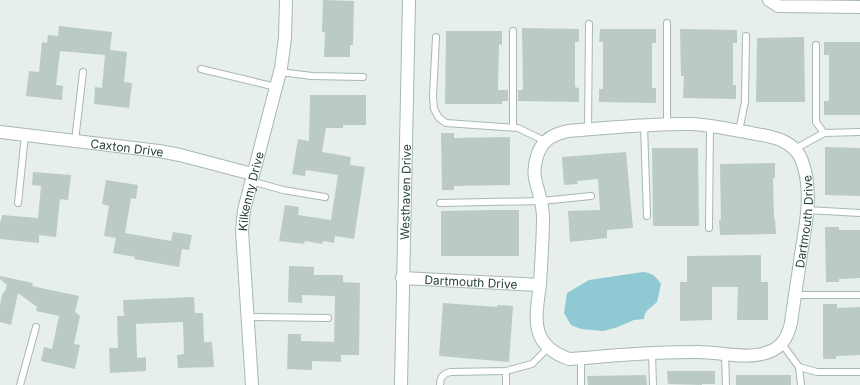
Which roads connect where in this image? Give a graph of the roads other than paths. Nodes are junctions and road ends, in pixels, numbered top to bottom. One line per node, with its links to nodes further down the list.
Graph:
1 (286, 0): 13 (street, Kilkenny Drive)
2 (409, 0): 39 (street, Westhaven Drive)
3 (770, 0): 4 (street)
4 (860, 7)
5 (667, 23): 16 (lane)
6 (589, 24): 20 (lane)
7 (513, 31): 19 (lane)
8 (746, 36): 21 (lane)
9 (436, 37): 19 (lane)
10 (816, 45): 24 (lane)
11 (201, 70): 15 (lane)
12 (83, 72): 26 (lane)
13 (280, 72): 14 (lane); 15 (street, Kilkenny Drive)
14 (363, 77)
15 (276, 87): 29 (street, Kilkenny Drive)
16 (667, 124): 17 (street); 18 (street)
17 (644, 125): 20 (street); 37 (lane)
18 (710, 126): 21 (street); 38 (lane)
19 (513, 127): 27 (lane)
20 (588, 130): 27 (street)
21 (739, 131): 28 (street)
22 (0, 132): 25 (street, Caxton Drive)
23 (860, 132): 24 (lane)
24 (824, 133): 28 (lane)
25 (25, 135): 26 (street, Caxton Drive); 33 (lane)
26 (75, 141): 29 (street, Caxton Drive)
27 (545, 141): 32 (street)
28 (796, 149): 35 (street, Dartmouth Drive)
29 (251, 178): 31 (lane); 43 (street, Kilkenny Drive)
30 (591, 196): 32 (lane)
31 (325, 197)
32 (541, 201): 34 (lane); 40 (street)
33 (18, 203)
34 (440, 203)
35 (807, 210): 36 (lane); 41 (street, Dartmouth Drive)
36 (860, 213)
37 (647, 216)
38 (708, 228)
39 (402, 278): 40 (street, Dartmouth Drive); 56 (street, Westhaven Drive)
40 (540, 285): 47 (street)
41 (795, 295): 42 (lane); 46 (street, Dartmouth Drive)
42 (860, 295)
43 (248, 317): 44 (lane); 55 (street, Kilkenny Drive)
44 (328, 318)
45 (36, 327): 54 (lane)
46 (782, 344): 49 (street); 51 (lane)
47 (548, 348): 50 (street); 52 (lane)
48 (652, 353): 49 (street); 50 (street); 60 (lane)
49 (725, 353): 61 (lane)
50 (581, 359): 59 (lane)
51 (800, 367): 53 (lane); 62 (lane)
52 (506, 371): 57 (lane); 58 (lane)
53 (860, 372)
54 (20, 385)
55 (252, 385)
56 (401, 385)
57 (440, 385)
58 (506, 385)
59 (581, 385)
60 (653, 385)
61 (726, 385)
62 (801, 385)

